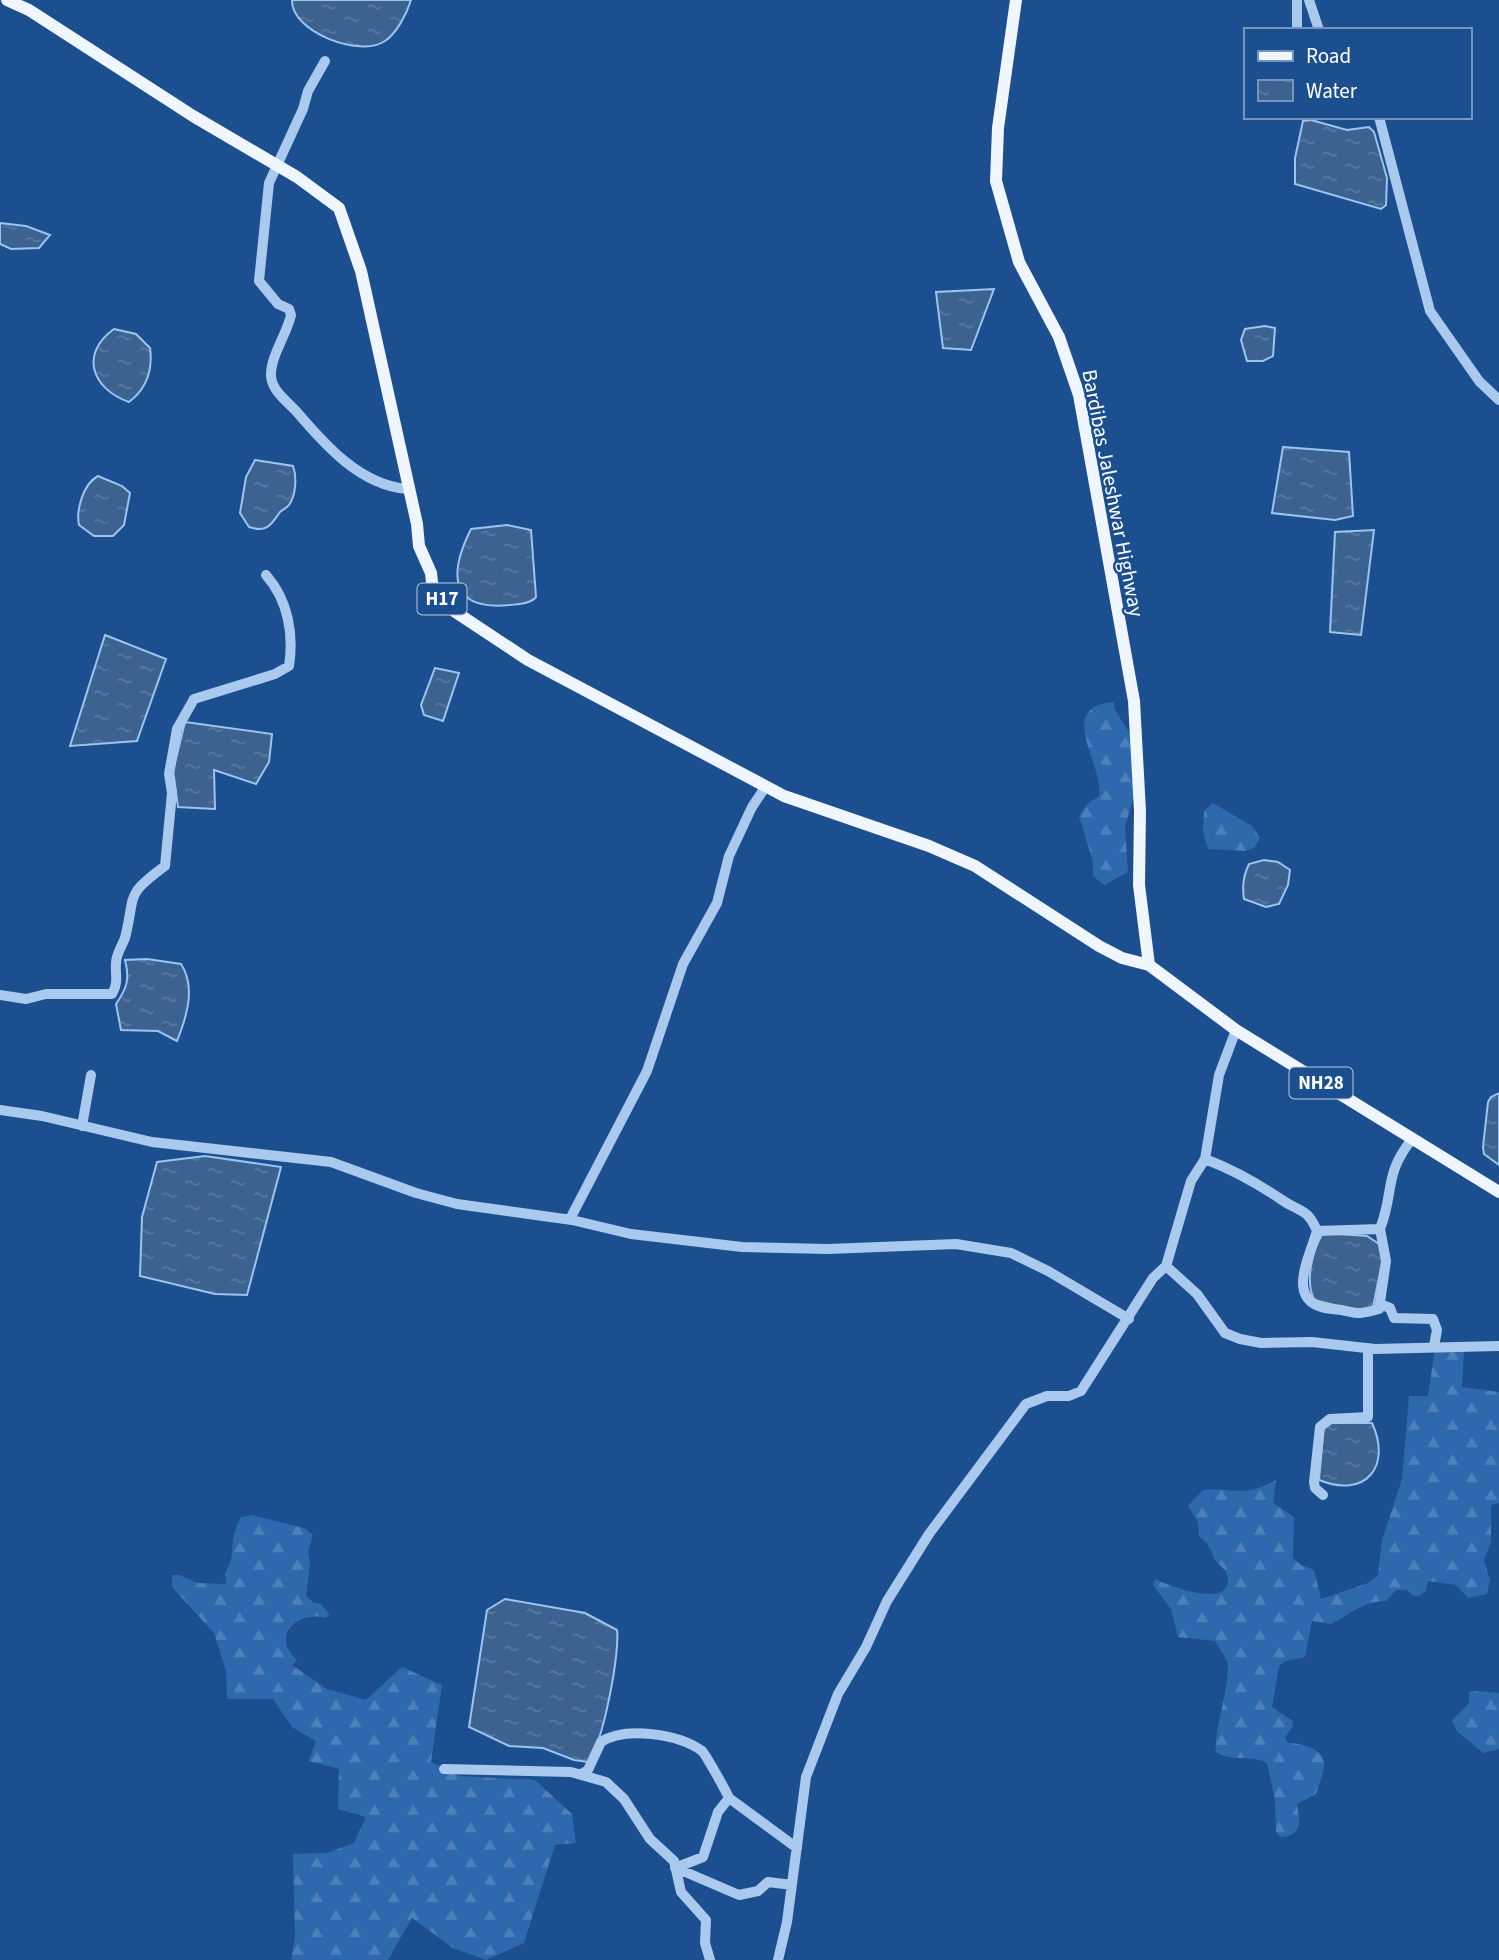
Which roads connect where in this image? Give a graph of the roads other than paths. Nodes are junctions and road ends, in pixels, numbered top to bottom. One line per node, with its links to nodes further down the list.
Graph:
1 (7, 0): 9 (main road, H17)
2 (1016, 0): 14 (main road, Bardibas Jaleshwar Highway)
3 (1297, 0): 5 (street)
4 (1309, 0): 6 (street)
5 (1297, 28)
6 (1318, 28)
7 (325, 61): 9 (street)
8 (1380, 119): 10 (street)
9 (277, 165): 11 (main road, H17); 11 (street)
10 (1499, 400)
11 (407, 489): 13 (main road, H17)
12 (265, 575): 15 (street)
13 (766, 786): 14 (main road, H17); 23 (street)
14 (1149, 965): 16 (main road, NH28)
15 (0, 995)
16 (1236, 1030): 20 (main road, NH28); 21 (street)
17 (91, 1075): 19 (street)
18 (0, 1110): 19 (street)
19 (82, 1126): 23 (street)
20 (1412, 1139): 22 (main road, NH28); 24 (street)
21 (1205, 1159): 25 (street); 26 (street)
22 (1499, 1192)
23 (570, 1219): 28 (street)
24 (1380, 1229): 25 (street); 27 (street)
25 (1317, 1231): 27 (street)
26 (1166, 1266): 28 (street); 31 (street)
27 (1380, 1304): 29 (street)
28 (1129, 1319): 36 (street)
29 (1434, 1346): 30 (street); 31 (street)
30 (1499, 1346)
31 (1368, 1348): 32 (street)
32 (1323, 1495)
33 (444, 1769): 34 (street)
34 (583, 1773): 35 (street); 37 (street)
35 (729, 1798): 36 (street); 37 (street)
36 (797, 1848): 38 (street)
37 (675, 1868): 38 (street); 39 (street)
38 (792, 1885): 40 (street)
39 (710, 1960)
40 (778, 1960)

